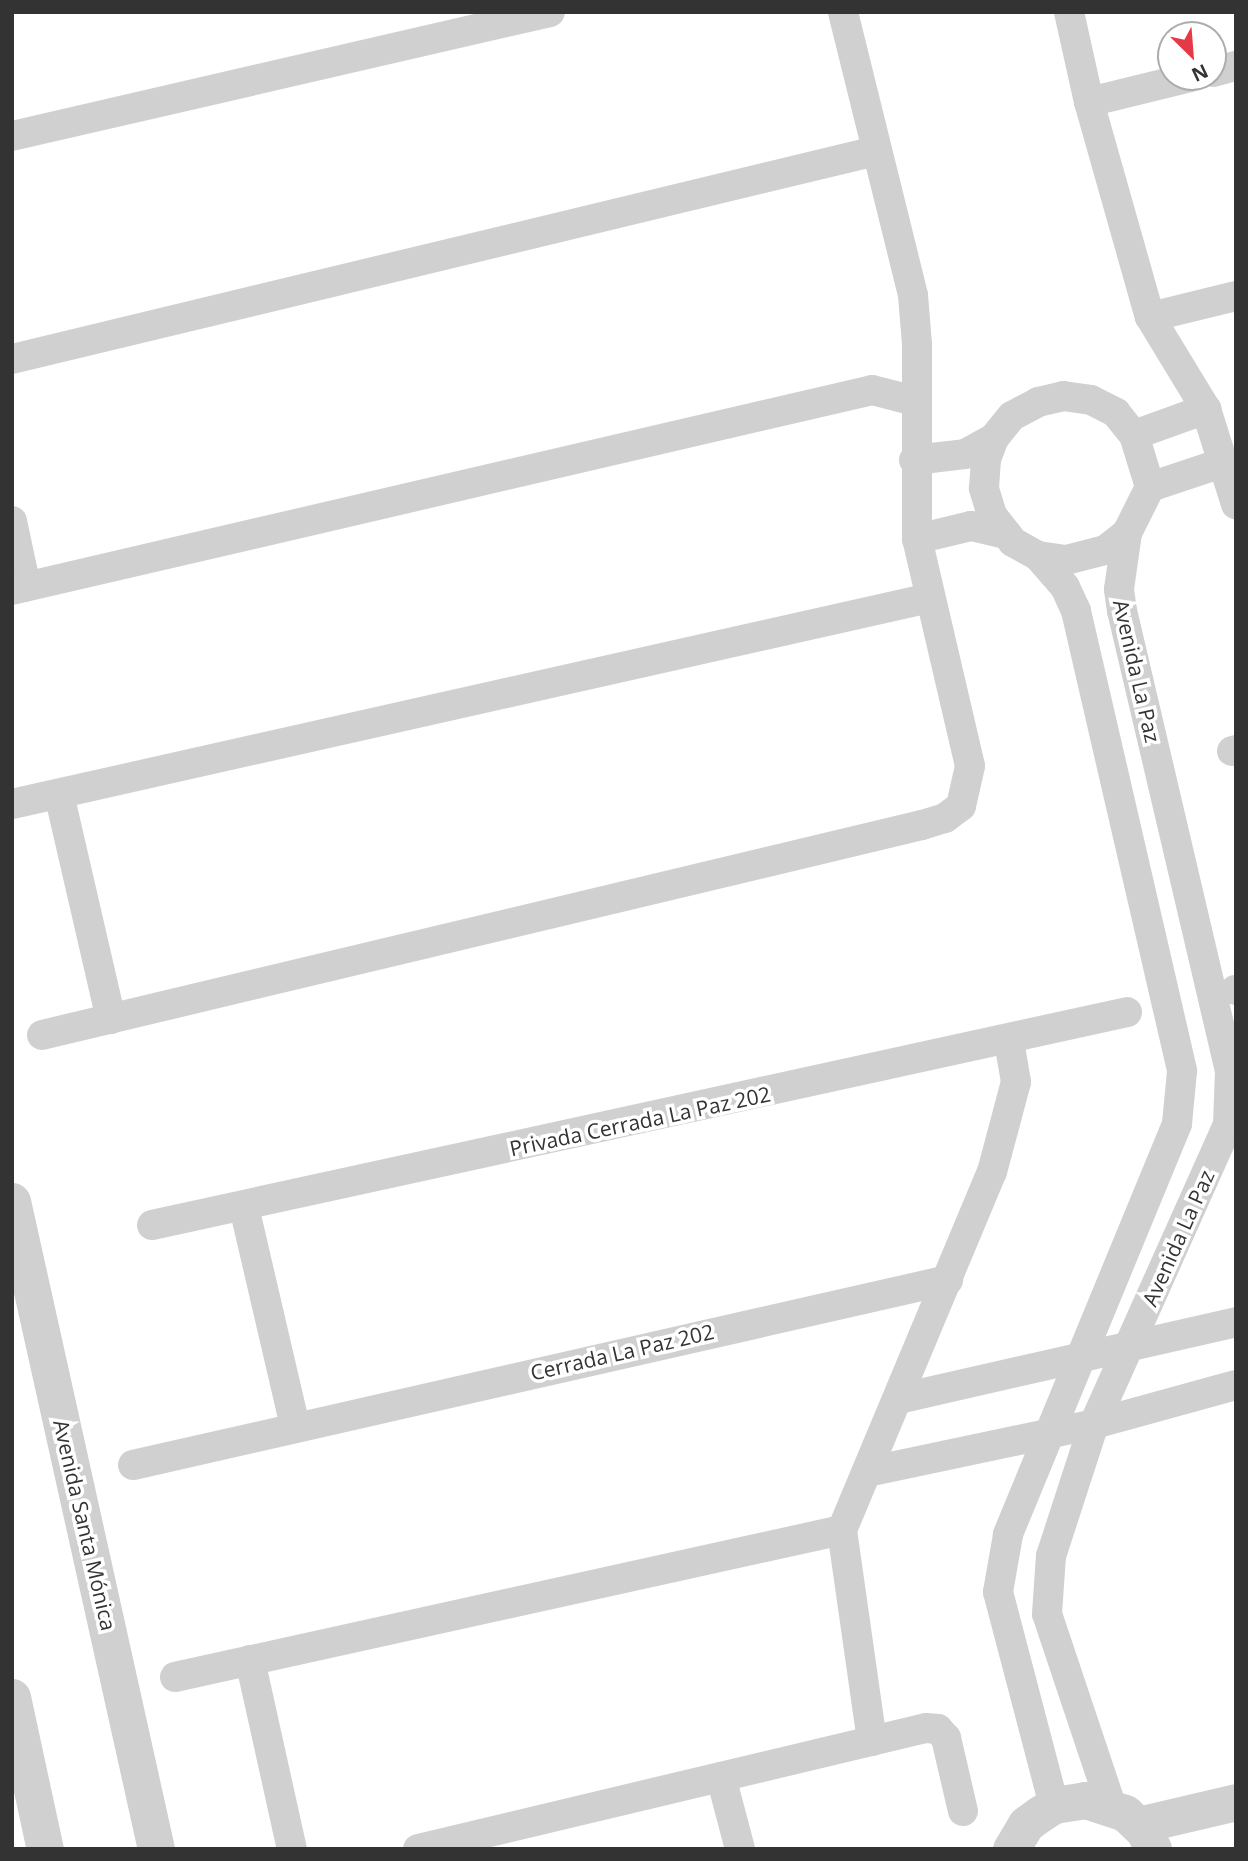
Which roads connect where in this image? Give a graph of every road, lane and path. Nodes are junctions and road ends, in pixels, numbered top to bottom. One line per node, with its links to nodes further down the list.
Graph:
1 (550, 12): 6 (street)
2 (844, 12): 7 (street)
3 (1069, 12): 5 (street)
4 (1157, 85): 5 (street)
5 (1089, 102): 9 (street)
6 (12, 136)
7 (876, 151): 10 (street); 11 (street)
8 (1236, 296): 9 (street)
9 (1150, 317): 12 (street)
10 (12, 359)
11 (915, 401): 15 (street); 24 (street)
12 (1206, 409): 13 (street); 16 (street)
13 (1134, 435): 14 (street); 17 (street)
14 (994, 438): 15 (street); 21 (street)
15 (914, 460): 22 (street)
16 (1225, 462): 17 (street); 18 (street)
17 (1150, 487): 20 (street)
18 (1236, 505)
19 (12, 521): 24 (street)
20 (1128, 533): 23 (street); 37 (street, Avenida La Paz)
21 (1007, 534): 22 (street); 23 (street)
22 (917, 539): 25 (street)
23 (1038, 556): 38 (street, Avenida La Paz)
24 (19, 589)
25 (930, 598): 26 (street); 29 (street)
26 (59, 794): 27 (street); 29 (street)
27 (12, 804)
28 (1126, 1012): 31 (street, Privada Cerrada La Paz 202)
29 (111, 1019): 30 (street)
30 (42, 1035)
31 (1009, 1041): 33 (street, Privada Cerrada La Paz 202); 35 (street)
32 (12, 1201): 58 (street, Avenida Santa Mónica)
33 (244, 1207): 34 (street, Privada Cerrada La Paz 202); 42 (street)
34 (152, 1225)
35 (948, 1280): 40 (street); 42 (street, Cerrada La Paz 202)
36 (1236, 1322): 37 (street)
37 (1128, 1348): 38 (street); 41 (street, Avenida La Paz)
38 (1078, 1359): 40 (street); 43 (street, Avenida La Paz)
39 (1236, 1385): 41 (street)
40 (898, 1399): 45 (street)
41 (1094, 1424): 43 (street); 55 (street, Avenida La Paz)
42 (295, 1426): 44 (street, Cerrada La Paz 202)
43 (1049, 1433): 45 (street); 53 (street, Avenida La Paz)
44 (133, 1465)
45 (867, 1472): 46 (street)
46 (842, 1530): 47 (street); 50 (street)
47 (250, 1660): 48 (street); 59 (street)
48 (175, 1677)
49 (12, 1697): 57 (street)
50 (872, 1741): 51 (street); 54 (street)
51 (721, 1777): 56 (street); 61 (street)
52 (1236, 1802): 55 (street)
53 (1054, 1805): 55 (street); 62 (street)
54 (963, 1811)
55 (1134, 1827)
56 (511, 1839): 60 (street)
57 (45, 1849)
58 (156, 1849)
59 (292, 1849)
60 (418, 1849)
61 (740, 1849)
62 (1012, 1849)

